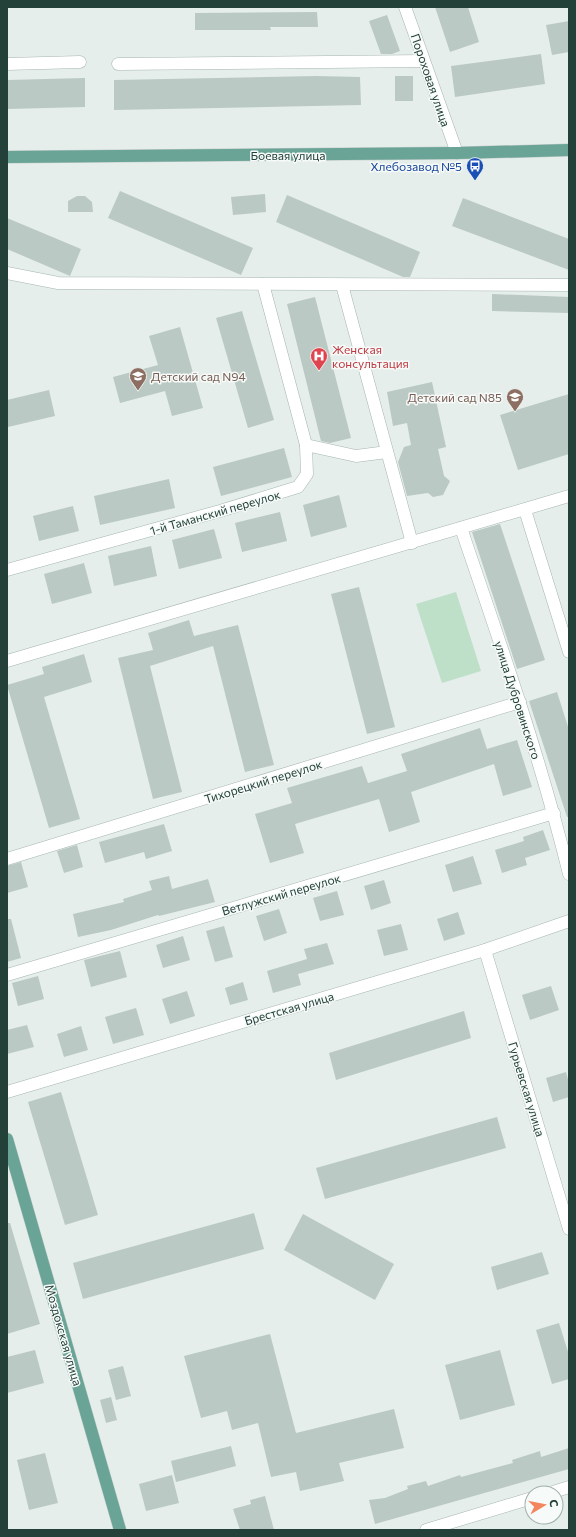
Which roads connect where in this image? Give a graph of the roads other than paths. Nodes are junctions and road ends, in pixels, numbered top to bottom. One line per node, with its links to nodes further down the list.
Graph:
1 (405, 7): 2 (street, Пороховая улица)
2 (424, 61): 5 (street); 7 (street, Пороховая улица)
3 (80, 62): 4 (street)
4 (7, 64)
5 (118, 64)
6 (569, 150): 7 (main road, Боевая улица)
7 (457, 153): 8 (main road, Боевая улица)
8 (7, 157)
9 (7, 273): 10 (street)
10 (263, 284): 11 (street); 13 (street, 1-й Таманский переулок)
11 (342, 285): 12 (street); 14 (street)
12 (569, 285)
13 (306, 445): 14 (street); 19 (street, 1-й Таманский переулок)
14 (387, 452): 18 (street)
15 (569, 496): 16 (street)
16 (525, 510): 17 (street); 20 (street)
17 (461, 528): 18 (street); 22 (street, улица Дубровинского)
18 (412, 543): 21 (street)
19 (7, 570)
20 (569, 652)
21 (7, 661)
22 (520, 702): 23 (street, улица Дубровинского); 24 (street, Тихорецкий переулок)
23 (554, 813): 25 (street, улица Дубровинского); 28 (street, Ветлужский переулок)
24 (7, 859)
25 (569, 874)
26 (569, 921): 27 (street, Брестская улица)
27 (485, 950): 29 (street, Брестская улица); 31 (street, Гурьевская улица)
28 (7, 975)
29 (7, 1092)
30 (7, 1140): 33 (main road, Моздокская улица)
31 (569, 1229)
32 (524, 1500): 34 (street)
33 (120, 1530)
34 (426, 1530)

